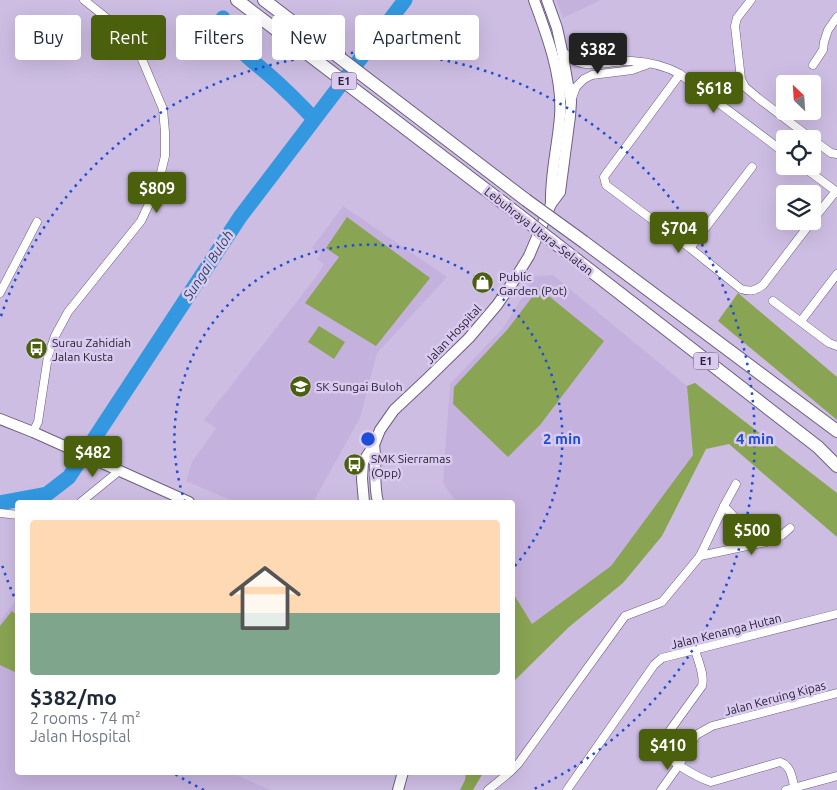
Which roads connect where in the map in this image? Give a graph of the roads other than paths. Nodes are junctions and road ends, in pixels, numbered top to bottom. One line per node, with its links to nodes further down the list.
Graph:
1 (84, 0): 32 (street)
2 (237, 0): 34 (highway, Lebuhraya Utara–Selatan / E1, bridge)
3 (264, 0): 31 (highway, Lebuhraya Utara–Selatan / E1, bridge)
4 (534, 0): 20 (main road, Jalan Hospital)
5 (547, 0): 8 (main road, Jalan Hospital)
6 (751, 0): 13 (street)
7 (837, 17): 10 (street)
8 (562, 51): 9 (street); 12 (main road, Jalan Hospital)
9 (648, 64): 11 (street); 12 (street)
10 (813, 65)
11 (680, 74): 14 (street); 24 (street)
12 (571, 102): 20 (main road, Jalan Hospital)
13 (800, 130)
14 (776, 146)
15 (821, 146): 16 (street)
16 (837, 154)
17 (752, 167): 24 (street)
18 (814, 175): 19 (street)
19 (836, 192): 21 (street)
20 (551, 204): 33 (main road, Jalan Hospital)
21 (821, 210)
22 (38, 222): 26 (street)
23 (805, 230): 24 (street)
24 (690, 248)
25 (837, 274): 28 (street)
26 (0, 293)
27 (773, 301): 28 (street)
28 (801, 321): 29 (street)
29 (837, 346)
30 (0, 419): 32 (main road)
31 (837, 431)
32 (33, 432): 35 (main road)
33 (374, 445): 39 (main road, Jalan Hospital); 40 (main road)
34 (837, 466)
35 (119, 471): 37 (street); 38 (main road)
36 (736, 484): 41 (street)
37 (83, 500)
38 (184, 500)
39 (364, 500)
40 (379, 500)
41 (724, 506): 45 (street); 46 (street)
42 (0, 513): 43 (street)
43 (15, 515)
44 (790, 528): 45 (street)
45 (766, 542): 46 (street)
46 (700, 556): 51 (street)
47 (837, 614): 48 (street, Jalan Kenanga Hutan)
48 (695, 650): 50 (street); 58 (street, Jalan Kenanga Hutan)
49 (837, 694): 50 (street, Jalan Keruing Kipas)
50 (678, 765): 55 (street); 59 (street, Jalan Keruing Kipas)
51 (515, 766)
52 (402, 775): 56 (main road)
53 (506, 775): 57 (street)
54 (837, 776): 55 (street)
55 (792, 789)
56 (398, 790)
57 (488, 790)
58 (567, 790)
59 (661, 790)

